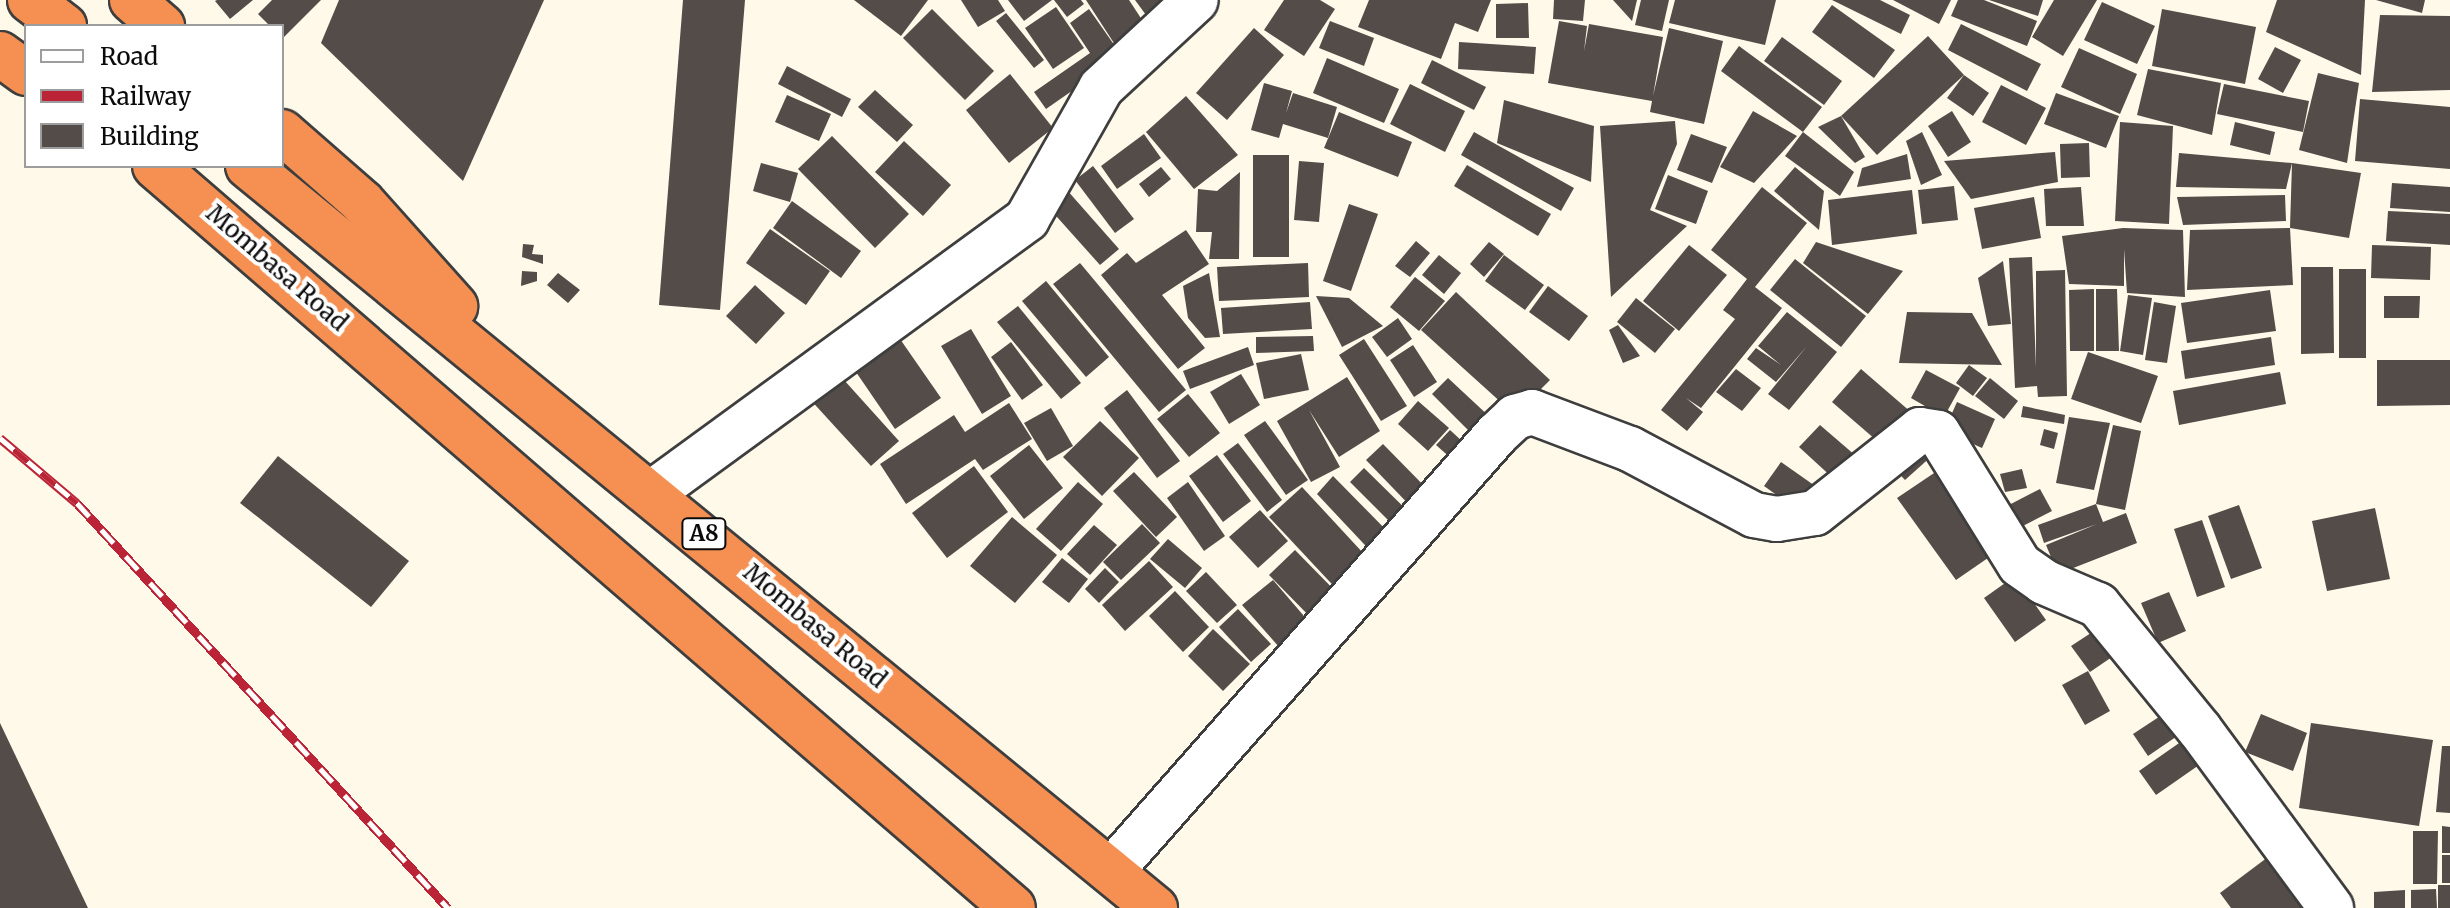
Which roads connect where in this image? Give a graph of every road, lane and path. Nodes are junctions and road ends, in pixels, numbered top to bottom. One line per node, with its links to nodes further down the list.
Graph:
1 (30, 0): 4 (highway)
2 (132, 0): 5 (highway)
3 (1196, 0): 12 (street)
4 (61, 24)
5 (160, 24)
6 (0, 54): 7 (highway)
7 (24, 72)
8 (284, 134): 11 (highway)
9 (157, 168): 14 (highway, Mombasa Road)
10 (250, 168): 11 (highway, Mombasa Road / A8)
11 (540, 401): 12 (highway, Mombasa Road / A8)
12 (653, 492): 13 (highway, Mombasa Road / A8)
13 (1111, 871): 15 (highway, Mombasa Road / A8); 16 (street)
14 (1013, 908)
15 (1155, 908)
16 (2331, 908)

